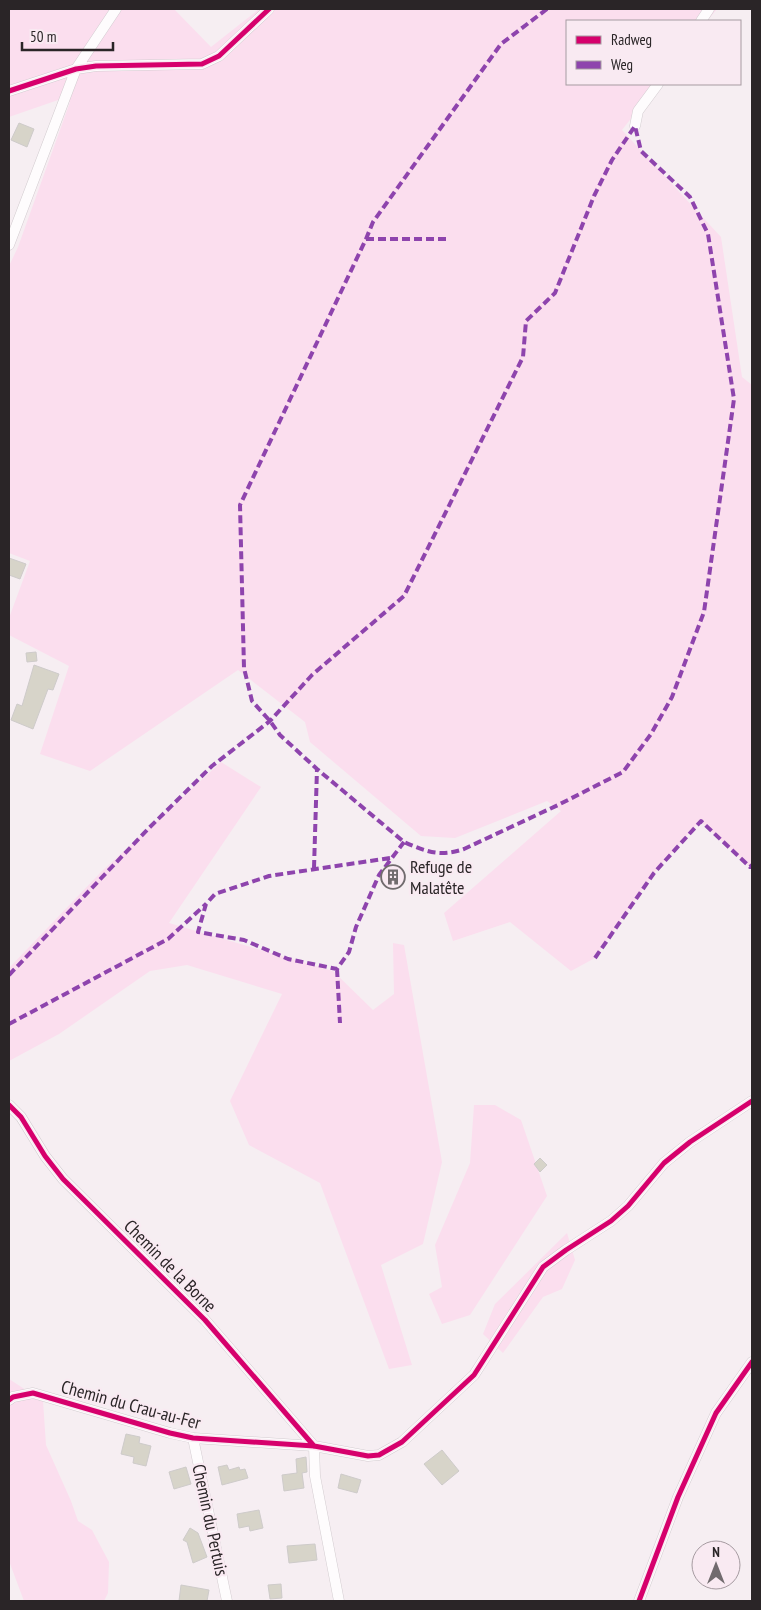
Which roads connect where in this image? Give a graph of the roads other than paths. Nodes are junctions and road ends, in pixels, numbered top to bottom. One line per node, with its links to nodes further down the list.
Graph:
1 (116, 9): 5 (street)
2 (269, 9): 5 (street)
3 (709, 9): 4 (street)
4 (702, 20)
5 (76, 69): 7 (street); 9 (street)
6 (657, 85): 8 (street)
7 (9, 91)
8 (635, 126)
9 (9, 245)
10 (752, 1101): 15 (street, Chemin du Crau-au-Fer)
11 (9, 1105): 15 (street, Chemin de la Borne)
12 (752, 1362): 18 (street)
13 (9, 1400): 14 (street, Chemin du Crau-au-Fer)
14 (193, 1438): 15 (street, Chemin du Crau-au-Fer); 16 (street, Chemin du Pertuis)
15 (314, 1446): 17 (street)
16 (227, 1601)
17 (339, 1601)
18 (639, 1601)

